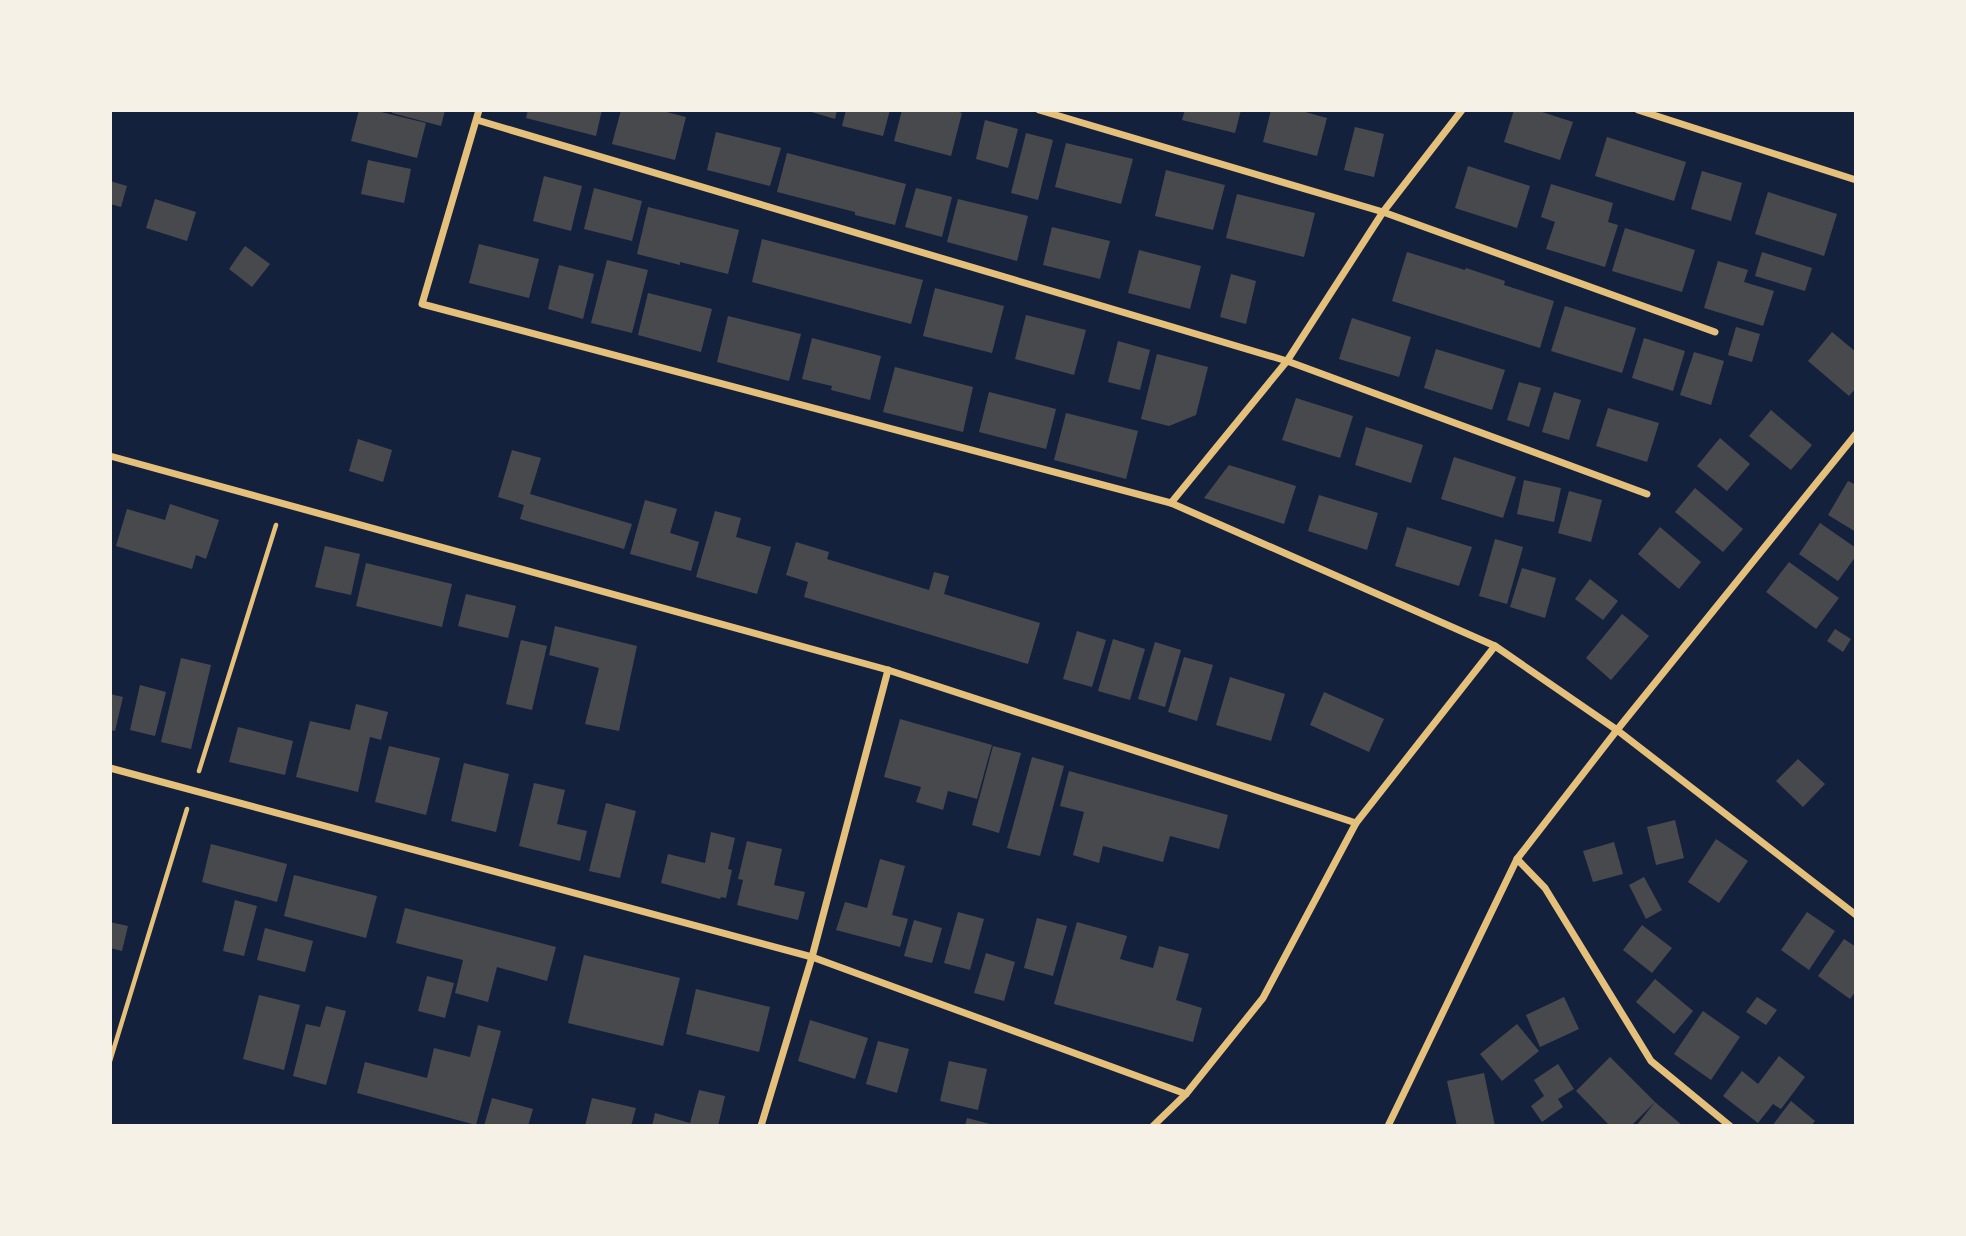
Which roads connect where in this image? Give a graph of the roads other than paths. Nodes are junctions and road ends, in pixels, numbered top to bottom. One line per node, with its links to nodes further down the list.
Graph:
1 (479, 110): 5 (street)
2 (1039, 110): 7 (street)
3 (1462, 110): 7 (street)
4 (1639, 110): 6 (street)
5 (477, 120): 9 (street); 13 (street)
6 (1856, 180)
7 (1383, 212): 8 (street); 9 (street)
8 (1715, 332)
9 (1287, 361): 12 (street); 13 (street)
10 (1856, 434): 16 (street)
11 (110, 456): 15 (street)
12 (1647, 494)
13 (1171, 503): 14 (street)
14 (1495, 646): 16 (street); 18 (street)
15 (888, 670): 18 (street); 21 (street)
16 (1617, 730): 19 (street); 20 (street)
17 (110, 768): 21 (street)
18 (1356, 823): 22 (street)
19 (1517, 859): 25 (street); 26 (street)
20 (1856, 915)
21 (811, 957): 22 (street); 23 (street)
22 (1186, 1094): 24 (street)
23 (761, 1126)
24 (1153, 1126)
25 (1388, 1126)
26 (1730, 1126)

